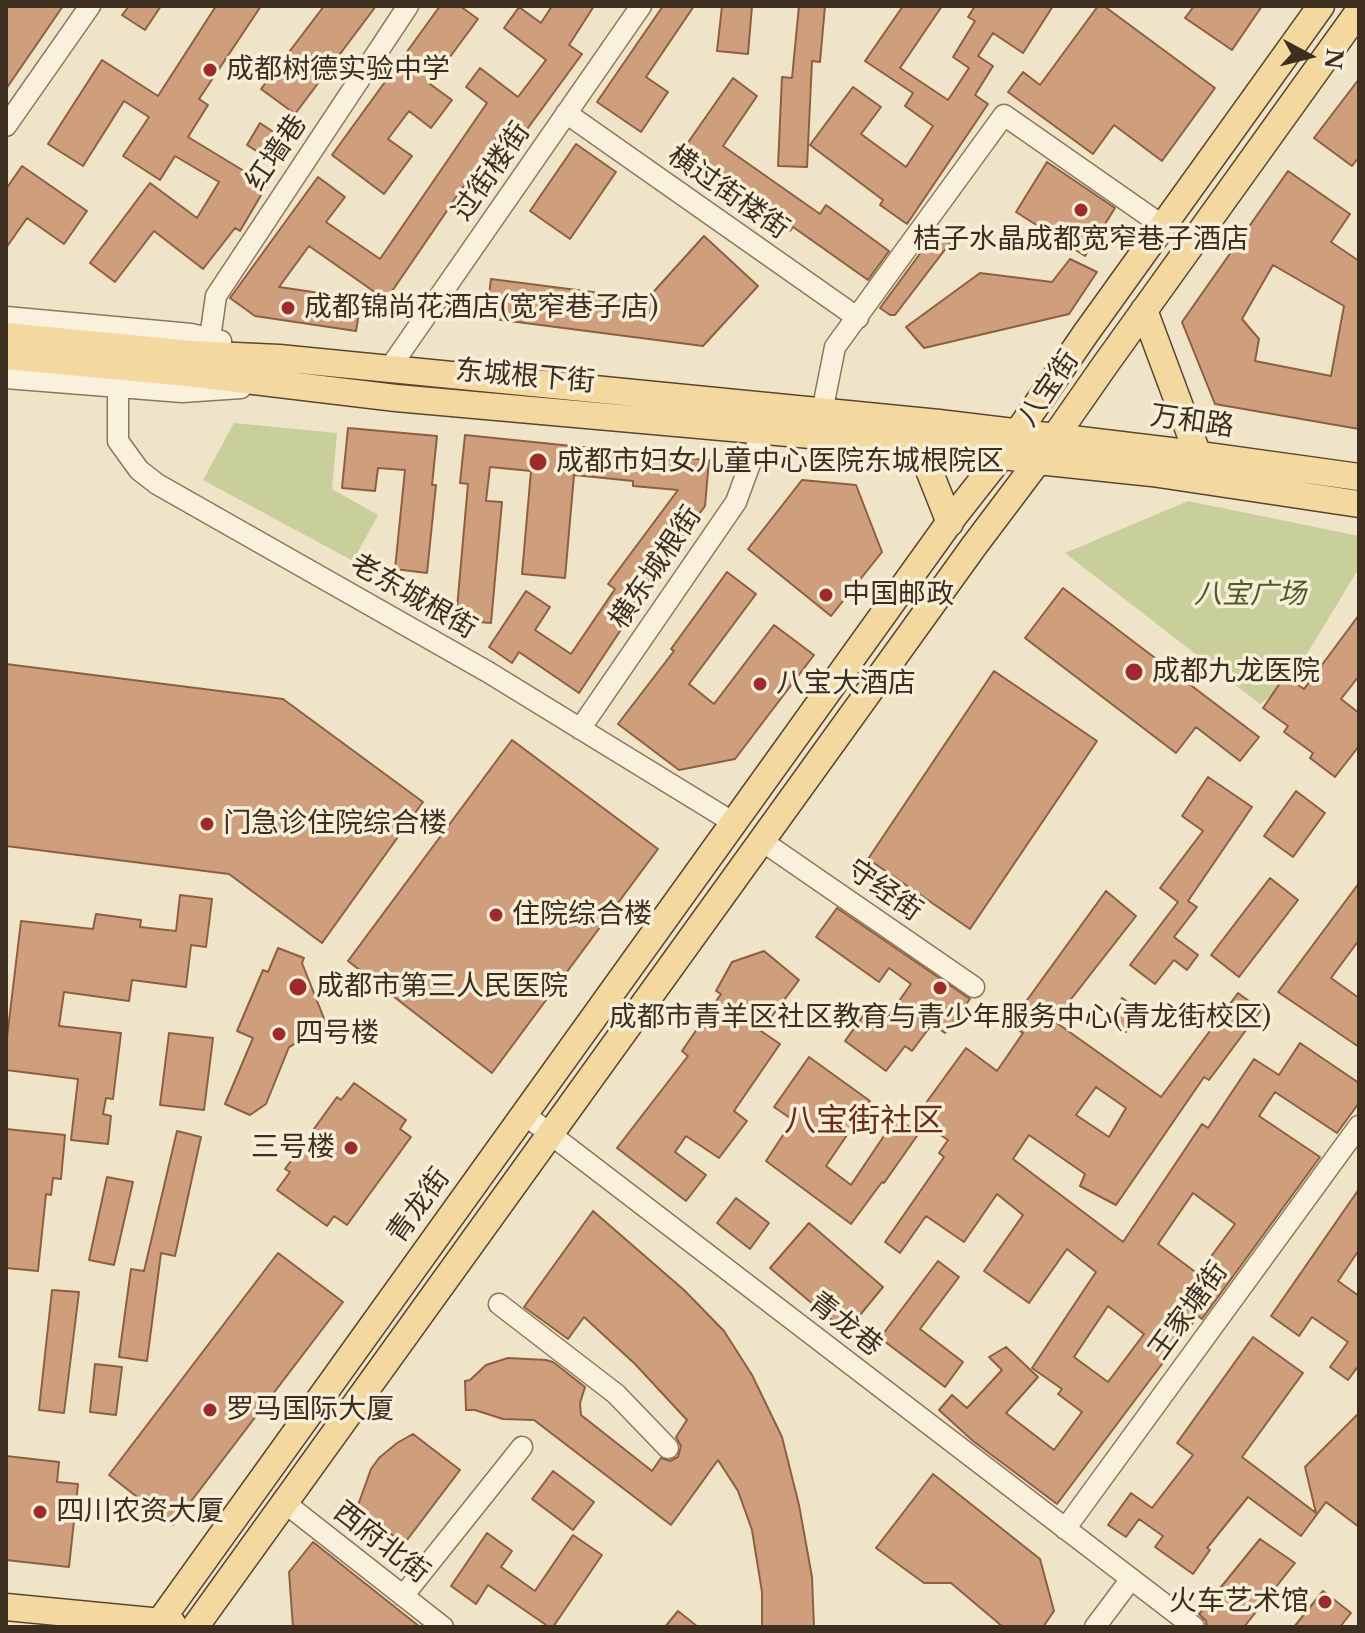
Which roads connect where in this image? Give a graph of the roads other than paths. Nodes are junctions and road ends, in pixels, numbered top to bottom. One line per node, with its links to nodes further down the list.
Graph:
1 (90, 6): 7 (street)
2 (408, 6): 13 (street, 红墙巷)
3 (641, 6): 6 (street, 过街楼街)
4 (1321, 6): 8 (main road, 八宝街)
5 (1359, 11): 9 (main road, 八宝街)
6 (566, 113): 11 (street, 横过街楼街); 15 (street, 过街楼街)
7 (6, 126)
8 (1163, 226): 11 (street); 21 (main road, 八宝街)
9 (1144, 310): 22 (main road, 八宝街); 25 (main road)
10 (6, 317): 13 (street, 东城根下街)
11 (858, 318): 19 (street)
12 (6, 336): 16 (main road)
13 (210, 338): 16 (street, 东城根下街)
14 (6, 356): 16 (main road)
15 (389, 369): 16 (main road, 东城根下街); 19 (main road, 东城根下街)
16 (279, 371): 18 (street, 东城根下街); 20 (main road, 东城根下街)
17 (6, 378): 18 (street, 东城根下街)
18 (118, 389): 30 (street, 老东城根街)
19 (822, 412): 21 (main road, 东城根下街)
20 (762, 431): 23 (main road, 东城根下街); 30 (street, 横东城根街)
21 (1016, 433): 22 (main road, 万和路); 24 (main road, 八宝街)
22 (1056, 436): 25 (main road, 万和路); 26 (main road, 八宝街)
23 (919, 445): 24 (main road, 东城根下街); 29 (main road)
24 (1002, 455): 26 (main road, 东城根下街); 29 (main road, 八宝街)
25 (1198, 455): 27 (main road, 万和路)
26 (1038, 461): 28 (main road, 万和路); 32 (main road, 八宝街)
27 (1359, 477)
28 (1359, 504)
29 (950, 523): 31 (main road, 八宝街)
30 (580, 729): 31 (street, 老东城根街)
31 (734, 823): 34 (main road, 青龙街)
32 (762, 841): 33 (street, 守经街); 36 (main road)
33 (974, 987)
34 (524, 1114): 36 (street, 青龙巷); 45 (main road, 青龙街)
35 (1359, 1126): 41 (street, 王家塘街)
36 (550, 1134): 40 (main road); 41 (street, 青龙巷)
37 (499, 1304): 39 (street)
38 (522, 1447): 43 (street)
39 (668, 1448)
40 (285, 1503): 43 (street, 西府北街); 46 (main road)
41 (1065, 1529): 42 (street, 青龙巷)
42 (1131, 1579): 48 (street); 49 (street, 青龙巷)
43 (403, 1596): 47 (street, 西府北街)
44 (6, 1607): 45 (main road)
45 (158, 1625): 46 (main road)
46 (197, 1626)
47 (443, 1627)
48 (1095, 1627)
49 (1194, 1627)

